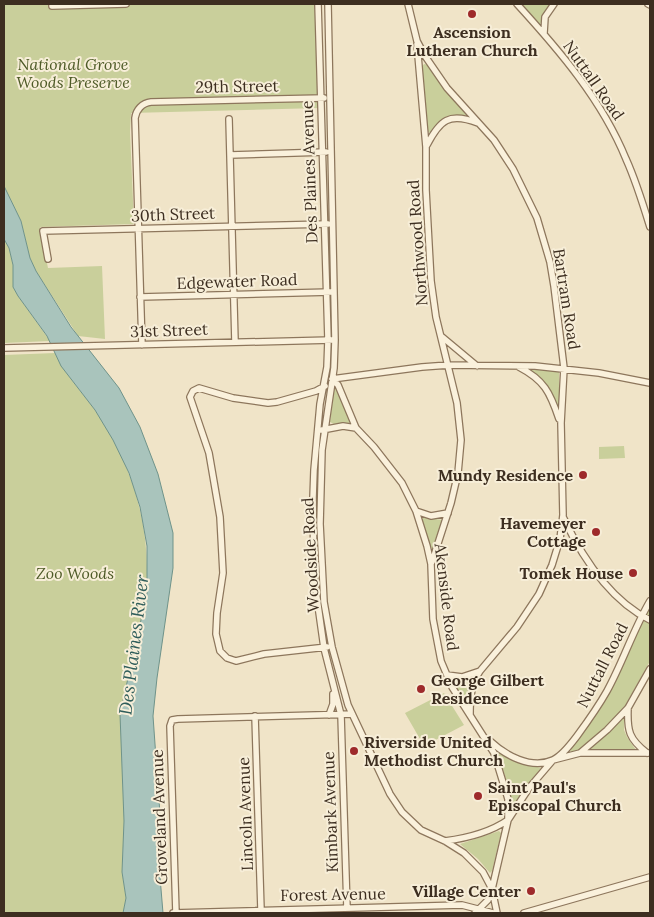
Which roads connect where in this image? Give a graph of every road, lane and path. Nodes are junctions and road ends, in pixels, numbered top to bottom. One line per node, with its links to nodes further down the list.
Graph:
1 (126, 4): 7 (street)
2 (318, 4): 10 (street, Des Plaines Avenue)
3 (328, 4): 11 (street, Des Plaines Avenue)
4 (408, 4): 9 (street, Bartram Road)
5 (516, 4): 8 (street, Nuttall Road)
6 (554, 4): 8 (street, Nuttall Road)
7 (52, 6)
8 (544, 34): 21 (street, Nuttall Road)
9 (417, 41): 13 (street, Bartram Road); 14 (street, Northwood Road)
10 (321, 98): 11 (street, 29th Street); 15 (street, Des Plaines Avenue); 22 (street, 29th Street)
11 (329, 98): 16 (street, Des Plaines Avenue)
12 (229, 119): 17 (street)
13 (480, 124): 14 (street); 37 (street, Bartram Road)
14 (426, 147): 28 (street, Northwood Road)
15 (323, 152): 16 (street); 17 (street); 18 (street, Des Plaines Avenue)
16 (330, 152): 19 (street, Des Plaines Avenue)
17 (230, 155): 20 (street)
18 (325, 224): 19 (street, 30th Street); 20 (street, 30th Street); 24 (street, Des Plaines Avenue)
19 (332, 224): 25 (street, Des Plaines Avenue)
20 (232, 226): 22 (street, 30th Street); 26 (street)
21 (650, 228)
22 (138, 229): 23 (street, 30th Street); 27 (street)
23 (48, 259)
24 (327, 292): 25 (street, Edgewater Road); 26 (street, Edgewater Road); 29 (street, Des Plaines Avenue)
25 (334, 292): 30 (street, Des Plaines Avenue)
26 (235, 295): 27 (street, Edgewater Road); 31 (street)
27 (140, 297): 32 (street)
28 (441, 336): 34 (street, Northwood Road); 35 (street)
29 (328, 340): 30 (street, 31st Street); 31 (street, 31st Street); 40 (street, Woodside Road)
30 (336, 340): 38 (street, Woodside Road)
31 (236, 342): 32 (street, 31st Street)
32 (142, 345): 33 (street, 31st Street)
33 (4, 348)
34 (449, 365): 35 (street); 38 (street); 46 (street, Northwood Road)
35 (477, 366): 36 (street)
36 (518, 366): 37 (street); 41 (street)
37 (564, 368): 39 (street); 41 (street, Bartram Road)
38 (332, 379): 40 (street); 42 (street, Akenside Road); 43 (street, Woodside Road)
39 (648, 381)
40 (323, 388): 44 (street, Woodside Road); 53 (street)
41 (561, 423): 47 (street, Bartram Road)
42 (356, 428): 43 (street); 45 (street, Akenside Road)
43 (325, 429): 44 (street); 52 (street, Woodside Road)
44 (317, 431): 53 (street, Woodside Road)
45 (416, 511): 46 (street); 48 (street, Akenside Road)
46 (448, 513): 48 (street, Northwood Road)
47 (562, 515): 50 (street); 55 (street, Bartram Road)
48 (431, 564): 56 (street, Akenside Road)
49 (650, 601): 50 (street, Nuttall Road)
50 (641, 616): 51 (street); 67 (street, Nuttall Road)
51 (650, 620)
52 (332, 647): 53 (street); 59 (street, Woodside Road)
53 (324, 648): 57 (street, Woodside Road)
54 (650, 669): 58 (street)
55 (480, 671): 56 (street); 62 (street)
56 (447, 675): 62 (street, Akenside Road)
57 (334, 684): 60 (street); 61 (street, Woodside Road)
58 (628, 708): 65 (street); 66 (street)
59 (351, 714): 61 (street); 69 (street, Woodside Road)
60 (329, 715): 61 (street); 63 (street)
61 (341, 715): 72 (street, Kimbark Avenue)
62 (470, 715): 64 (street, Akenside Road)
63 (255, 716): 73 (street, Lincoln Avenue); 75 (street, Groveland Avenue)
64 (485, 736): 67 (street, Akenside Road); 68 (street, Akenside Road)
65 (580, 753): 66 (street); 67 (street, Akenside Road)
66 (649, 753)
67 (553, 760): 68 (street, Nuttall Road)
68 (508, 820): 69 (street); 71 (street)
69 (445, 841): 71 (street, Woodside Road)
70 (650, 877): 79 (street)
71 (492, 889): 74 (street); 78 (street)
72 (347, 908): 73 (street, Forest Avenue); 74 (street, Forest Avenue)
73 (261, 910): 76 (street, Forest Avenue)
74 (476, 911): 77 (street, Forest Avenue)
75 (174, 913): 76 (street, Forest Avenue)
76 (202, 913)
77 (493, 913)
78 (497, 913)
79 (524, 913)

